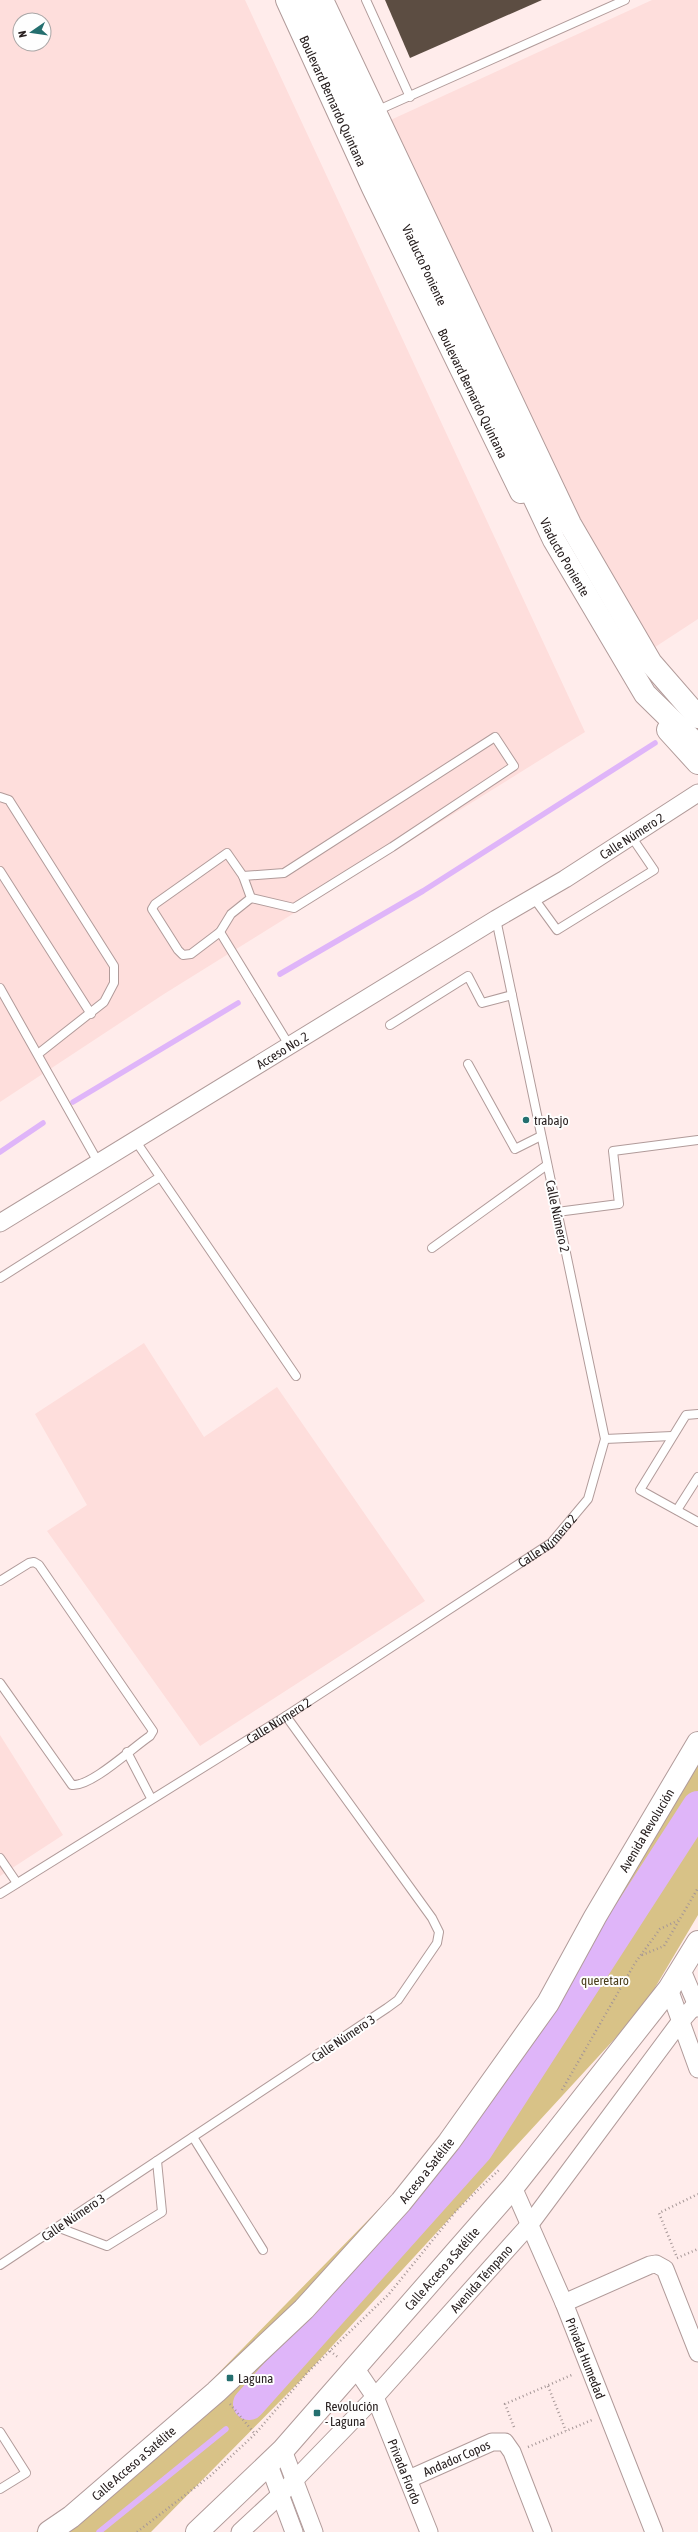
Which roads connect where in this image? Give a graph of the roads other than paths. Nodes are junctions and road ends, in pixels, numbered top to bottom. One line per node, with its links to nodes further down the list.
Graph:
1 (287, 0): 10 (main road, Boulevard Bernardo Quintana)
2 (300, 0): 9 (main road, Viaducto Poniente)
3 (322, 0): 7 (main road)
4 (366, 0): 6 (lane)
5 (625, 0): 6 (lane)
6 (410, 97): 7 (lane)
7 (374, 112): 8 (main road)
8 (698, 717)
9 (698, 746)
10 (698, 763)
11 (698, 793): 13 (street, Calle Número 2)
12 (0, 797): 23 (lane)
13 (631, 836): 16 (street, Calle Número 2); 17 (lane)
14 (0, 871): 23 (lane)
15 (243, 876): 18 (lane); 18 (lane); 20 (lane)
16 (565, 879): 17 (street, Acceso No. 2)
17 (533, 897): 19 (street, Acceso No. 2)
18 (251, 898): 20 (lane)
19 (496, 918): 22 (lane, Calle Número 2); 25 (street, Acceso No. 2)
20 (220, 932): 25 (lane)
21 (0, 988): 26 (lane)
22 (512, 995): 24 (lane); 28 (lane, Calle Número 2)
23 (91, 1014): 26 (lane)
24 (390, 1025)
25 (289, 1046): 29 (street, Acceso No. 2)
26 (38, 1054): 31 (lane)
27 (468, 1064): 28 (lane)
28 (541, 1136): 32 (lane, Calle Número 2)
29 (135, 1140): 31 (street, Acceso No. 2); 33 (lane)
30 (698, 1140): 34 (lane)
31 (98, 1162): 35 (street, Acceso No. 2)
32 (547, 1165): 34 (lane, Calle Número 2); 36 (lane)
33 (160, 1177): 37 (lane); 38 (lane)
34 (557, 1212): 41 (lane, Calle Número 2)
35 (0, 1223)
36 (432, 1248)
37 (0, 1278)
38 (296, 1376)
39 (698, 1414): 40 (lane)
40 (672, 1436): 41 (lane); 43 (lane)
41 (604, 1439): 47 (lane, Calle Número 2)
42 (698, 1477): 43 (lane)
43 (677, 1510): 44 (lane)
44 (698, 1522)
45 (0, 1581): 49 (lane)
46 (0, 1683): 49 (lane)
47 (286, 1716): 50 (lane, Calle Número 2); 61 (lane, Calle Número 3)
48 (698, 1743): 54 (main road, Avenida Revolución)
49 (127, 1752): 50 (lane)
50 (152, 1798): 52 (lane, Calle Número 2)
51 (0, 1858): 52 (lane)
52 (17, 1883): 53 (lane, Calle Número 2)
53 (0, 1894)
54 (595, 1917): 71 (main road, Acceso a Satélite)
55 (698, 1942): 56 (main road)
56 (681, 1968): 57 (main road); 58 (street)
57 (669, 1989): 59 (street); 63 (main road, Calle Acceso a Satélite)
58 (697, 2006): 59 (street, Avenida Témpano)
59 (680, 2022): 60 (street); 64 (street, Avenida Témpano)
60 (698, 2069)
61 (193, 2137): 62 (lane, Calle Número 3); 66 (lane)
62 (157, 2161): 65 (lane, Calle Número 3); 65 (lane)
63 (513, 2187): 64 (street, Privada Humedad); 70 (main road, Calle Acceso a Satélite)
64 (530, 2224): 68 (street, Privada Humedad); 72 (street, Avenida Témpano)
65 (58, 2227): 67 (lane, Calle Número 3)
66 (263, 2250)
67 (0, 2265)
68 (564, 2303): 69 (street); 86 (street, Privada Humedad)
69 (698, 2353)
70 (356, 2368): 72 (street, Privada Fiordo); 74 (main road, Calle Acceso a Satélite)
71 (222, 2397): 79 (main road, Calle Acceso a Satélite)
72 (375, 2397): 75 (street, Avenida Témpano); 76 (street, Privada Fiordo)
73 (0, 2432): 77 (lane)
74 (276, 2458): 75 (street); 78 (street); 80 (main road, Calle Acceso a Satélite)
75 (294, 2479): 78 (street, Avenida Témpano); 83 (street)
76 (409, 2479): 84 (street, Privada Fiordo); 85 (street, Andador Copos)
77 (0, 2489)
78 (280, 2495): 81 (street, Avenida Témpano); 82 (street)
79 (49, 2532)
80 (197, 2532)
81 (240, 2532)
82 (294, 2532)
83 (314, 2532)
84 (429, 2532)
85 (543, 2532)
86 (654, 2532)

